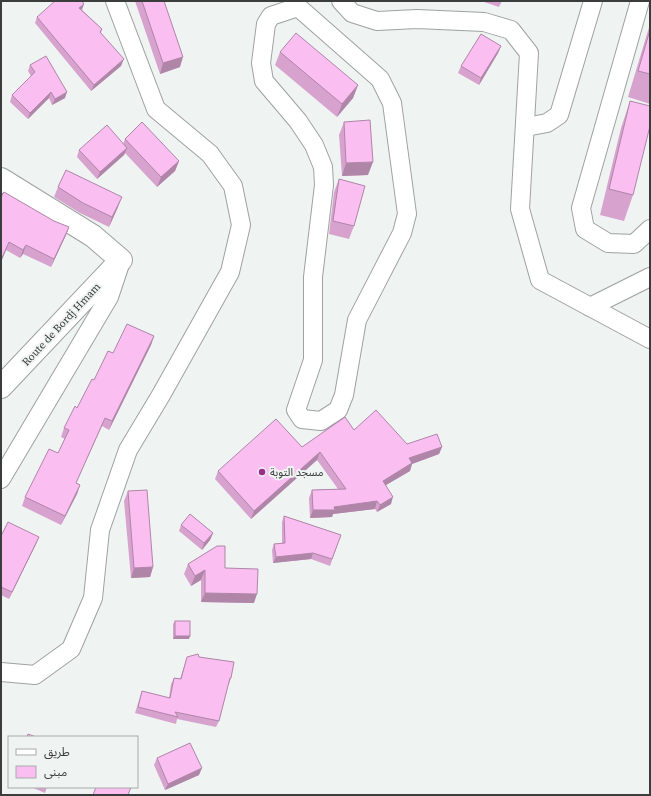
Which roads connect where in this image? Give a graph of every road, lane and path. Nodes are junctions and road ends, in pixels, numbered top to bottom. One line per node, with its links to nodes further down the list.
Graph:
1 (115, 1): 15 (street)
2 (341, 1): 6 (street)
3 (593, 1): 6 (street)
4 (640, 1): 8 (street)
5 (299, 4): 5 (street)
6 (526, 127): 11 (street)
7 (1, 179): 9 (main road)
8 (650, 229)
9 (121, 260): 13 (main road, Route de Bordj Hmam); 14 (street)
10 (650, 277): 11 (street)
11 (590, 307): 12 (street)
12 (650, 338)
13 (1, 387)
14 (1, 479)
15 (1, 672)

